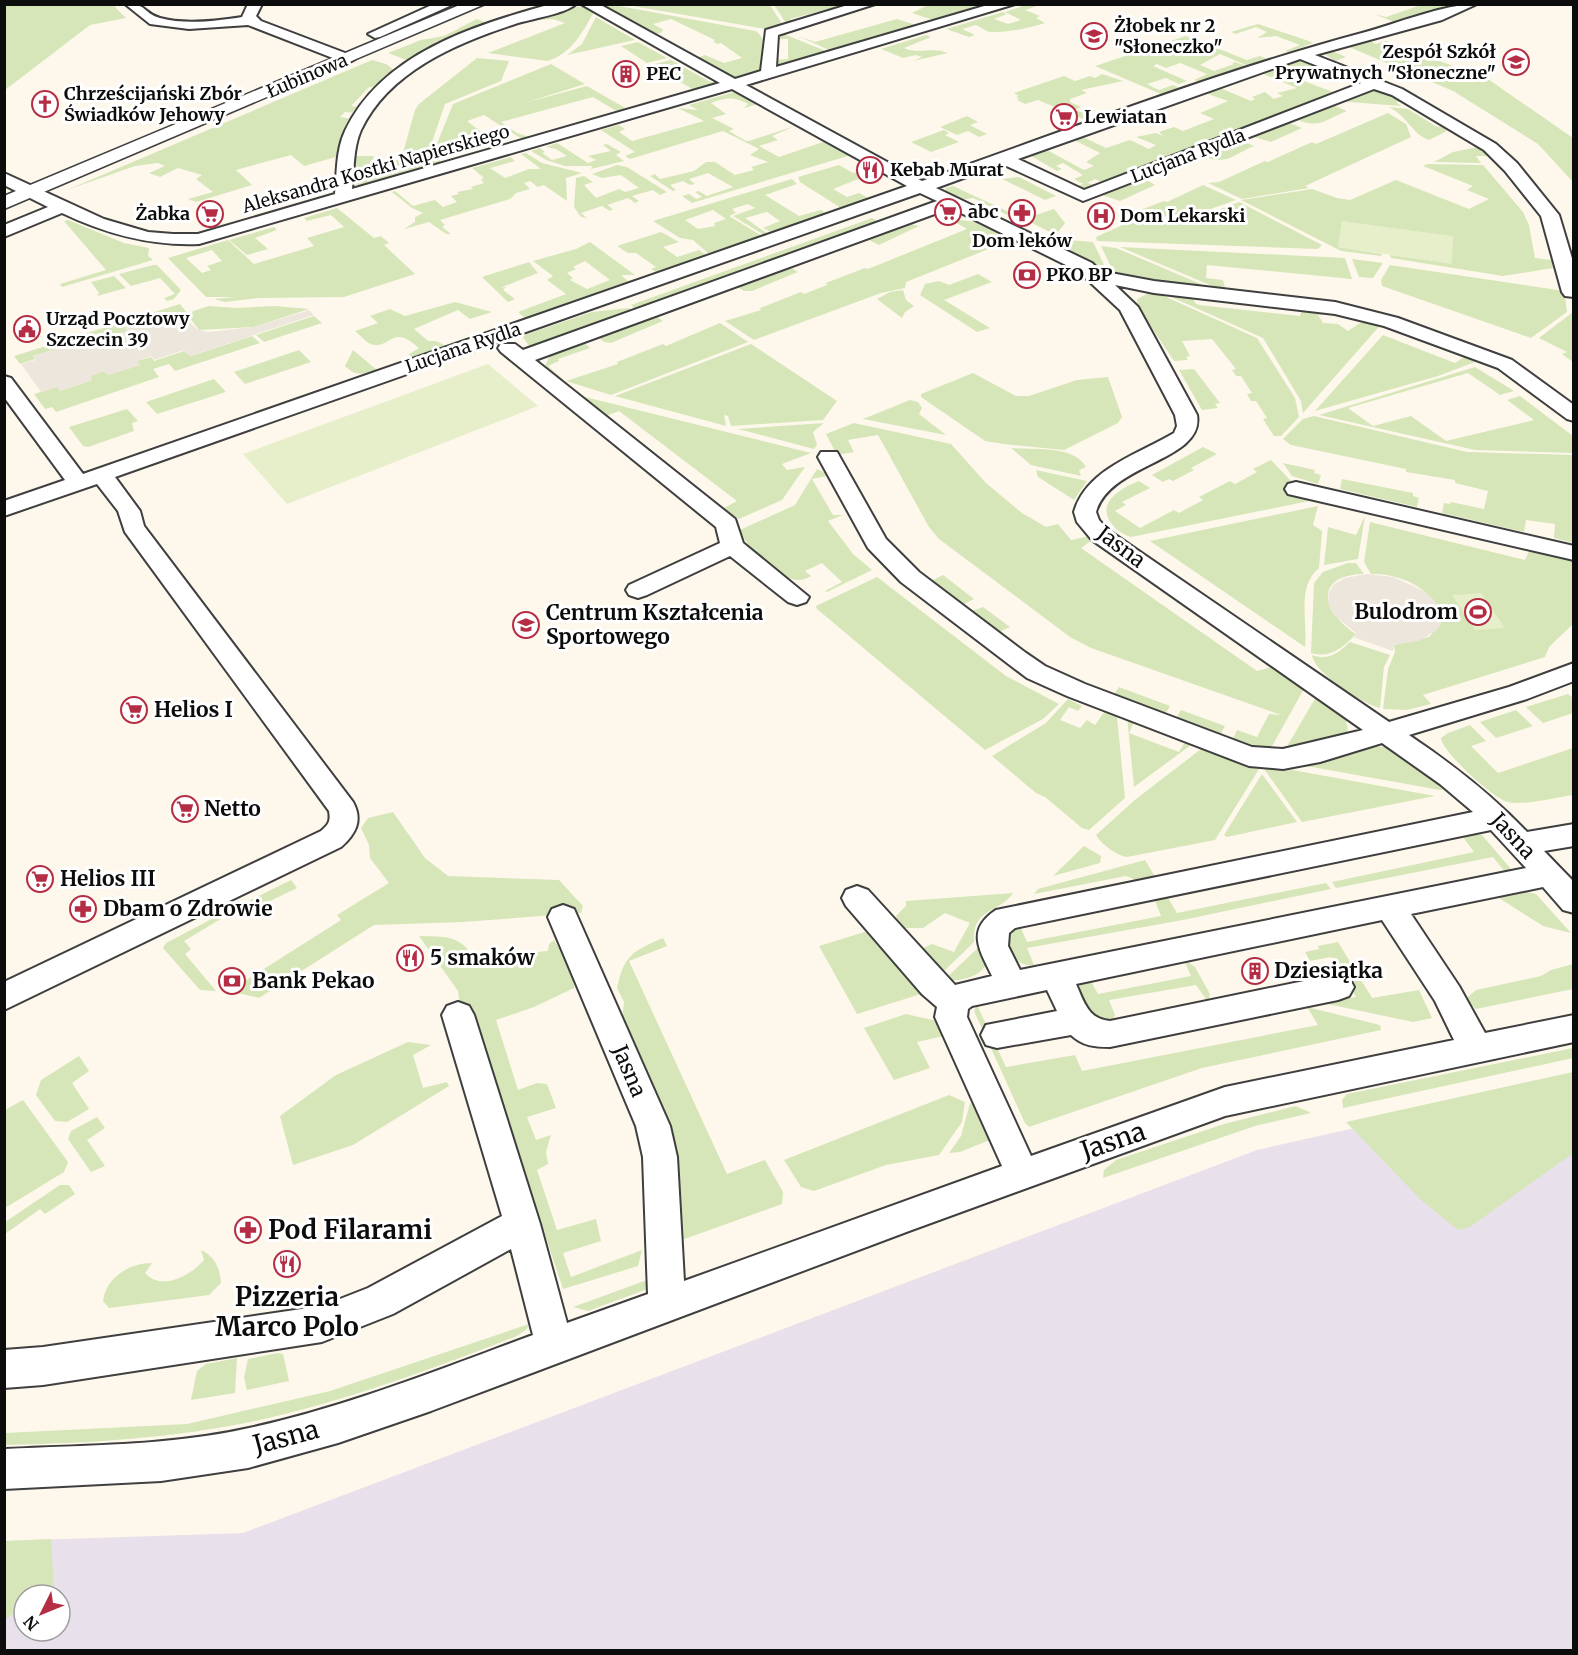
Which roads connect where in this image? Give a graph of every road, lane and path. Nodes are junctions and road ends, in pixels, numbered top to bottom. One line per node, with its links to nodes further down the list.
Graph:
1 (132, 4): 10 (street)
2 (255, 4): 10 (street)
3 (447, 4): 11 (street)
4 (477, 4): 11 (street, Łubinowa)
5 (569, 4): 21 (street)
6 (588, 4): 16 (street)
7 (868, 4): 14 (street)
8 (1008, 4): 14 (street, Aleksandra Kostki Napierskiego)
9 (1470, 4): 12 (street, Lucjana Rydla)
10 (250, 20): 13 (street)
11 (392, 40): 13 (street, Łubinowa)
12 (1300, 54): 15 (street); 17 (street, Lucjana Rydla)
13 (348, 59): 20 (street, Łubinowa)
14 (768, 75): 16 (street, Aleksandra Kostki Napierskiego)
15 (1376, 82): 17 (street, Lucjana Rydla); 28 (street)
16 (733, 85): 19 (street); 21 (street, Aleksandra Kostki Napierskiego)
17 (1003, 158): 19 (street, Lucjana Rydla)
18 (4, 178): 20 (street, Aleksandra Kostki Napierskiego)
19 (921, 187): 22 (street); 30 (street, Lucjana Rydla)
20 (32, 192): 23 (street, Łubinowa); 24 (street, Aleksandra Kostki Napierskiego)
21 (343, 199): 24 (street, Aleksandra Kostki Napierskiego)
22 (952, 202): 26 (street); 31 (street)
23 (4, 203)
24 (64, 206): 25 (street)
25 (4, 232)
26 (1096, 275): 27 (street); 29 (street, Jasna)
27 (1163, 288): 29 (street); 33 (street)
28 (1572, 292)
29 (1128, 307): 43 (street, Jasna)
30 (495, 337): 31 (street); 35 (street, Lucjana Rydla)
31 (521, 358): 38 (street)
32 (4, 381): 35 (street)
33 (1574, 415)
34 (829, 457): 43 (street)
35 (90, 479): 37 (street, Lucjana Rydla); 55 (street)
36 (1296, 489): 39 (street)
37 (4, 509)
38 (732, 546): 40 (street); 41 (street)
39 (1574, 553)
40 (638, 590)
41 (797, 597)
42 (1574, 670): 43 (street)
43 (1389, 732): 44 (street, Jasna)
44 (1497, 818): 46 (street, Jasna); 53 (street)
45 (1574, 835): 46 (street)
46 (1520, 844): 47 (street, Jasna)
47 (1549, 875): 49 (street, Jasna); 50 (street)
48 (857, 898): 56 (street)
49 (1574, 902)
50 (1389, 906): 52 (street); 61 (street)
51 (563, 917): 64 (street, Jasna)
52 (1056, 975): 53 (street); 58 (street)
53 (1012, 985): 56 (street)
54 (1338, 987): 58 (street)
55 (4, 998)
56 (953, 1002): 62 (street)
57 (458, 1015): 63 (street)
58 (1077, 1021): 60 (street)
59 (1574, 1028): 61 (street, Jasna)
60 (997, 1035)
61 (1477, 1049): 62 (street, Jasna)
62 (1023, 1174): 64 (street, Jasna)
63 (522, 1224): 65 (street); 66 (street)
64 (667, 1305): 65 (street, Jasna)
65 (555, 1346): 67 (street, Jasna)
66 (4, 1369)
67 (4, 1469)

